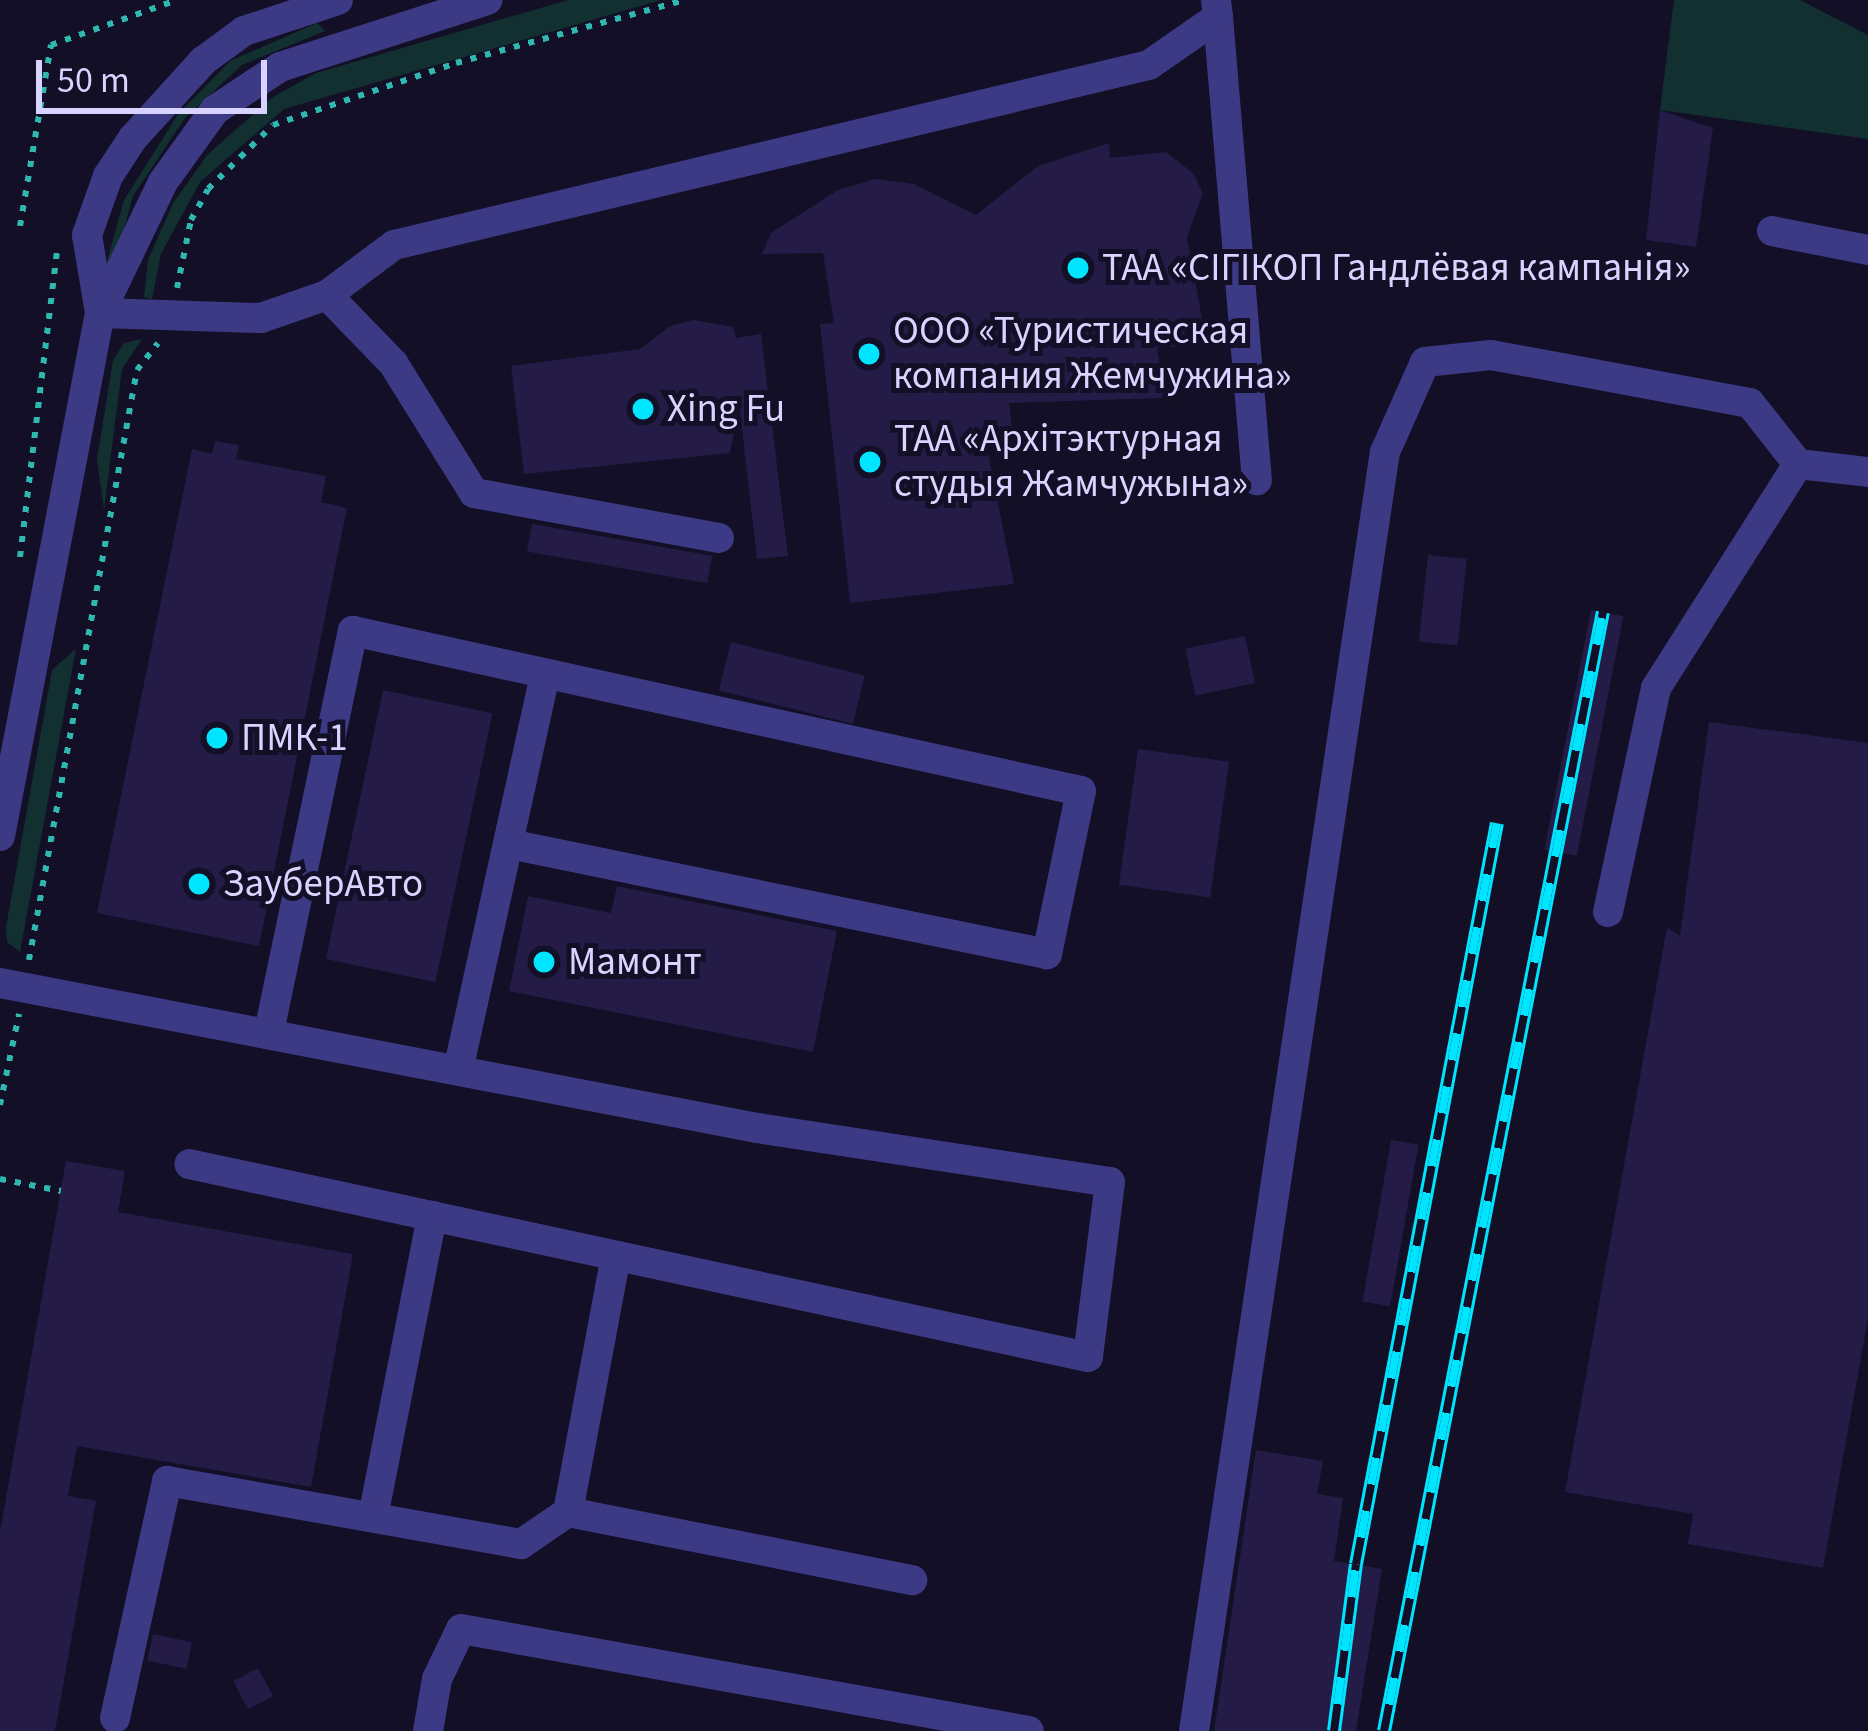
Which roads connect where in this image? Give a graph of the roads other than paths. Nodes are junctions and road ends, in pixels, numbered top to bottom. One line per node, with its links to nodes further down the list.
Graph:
1 (338, 0): 7 (street)
2 (487, 0): 7 (street)
3 (1217, 8): 6 (street); 10 (street)
4 (1772, 231): 5 (street)
5 (1868, 250)
6 (327, 295): 7 (street); 11 (street)
7 (100, 313): 13 (street)
8 (1798, 464): 9 (street); 16 (street); 29 (street)
9 (1868, 472)
10 (1257, 480)
11 (718, 538)
12 (545, 674): 15 (street); 15 (street); 18 (street)
13 (13, 710): 14 (street)
14 (0, 836)
15 (509, 844): 19 (street)
16 (1608, 912)
17 (12, 986): 18 (street)
18 (269, 1032): 19 (street)
19 (459, 1066): 22 (street)
20 (189, 1164): 21 (street)
21 (432, 1216): 22 (street); 24 (street)
22 (616, 1256): 23 (street)
23 (568, 1512): 24 (street); 25 (street)
24 (373, 1517): 26 (street)
25 (912, 1580)
26 (115, 1718)
27 (428, 1731): 28 (street)
28 (1029, 1731)
29 (1194, 1731)

